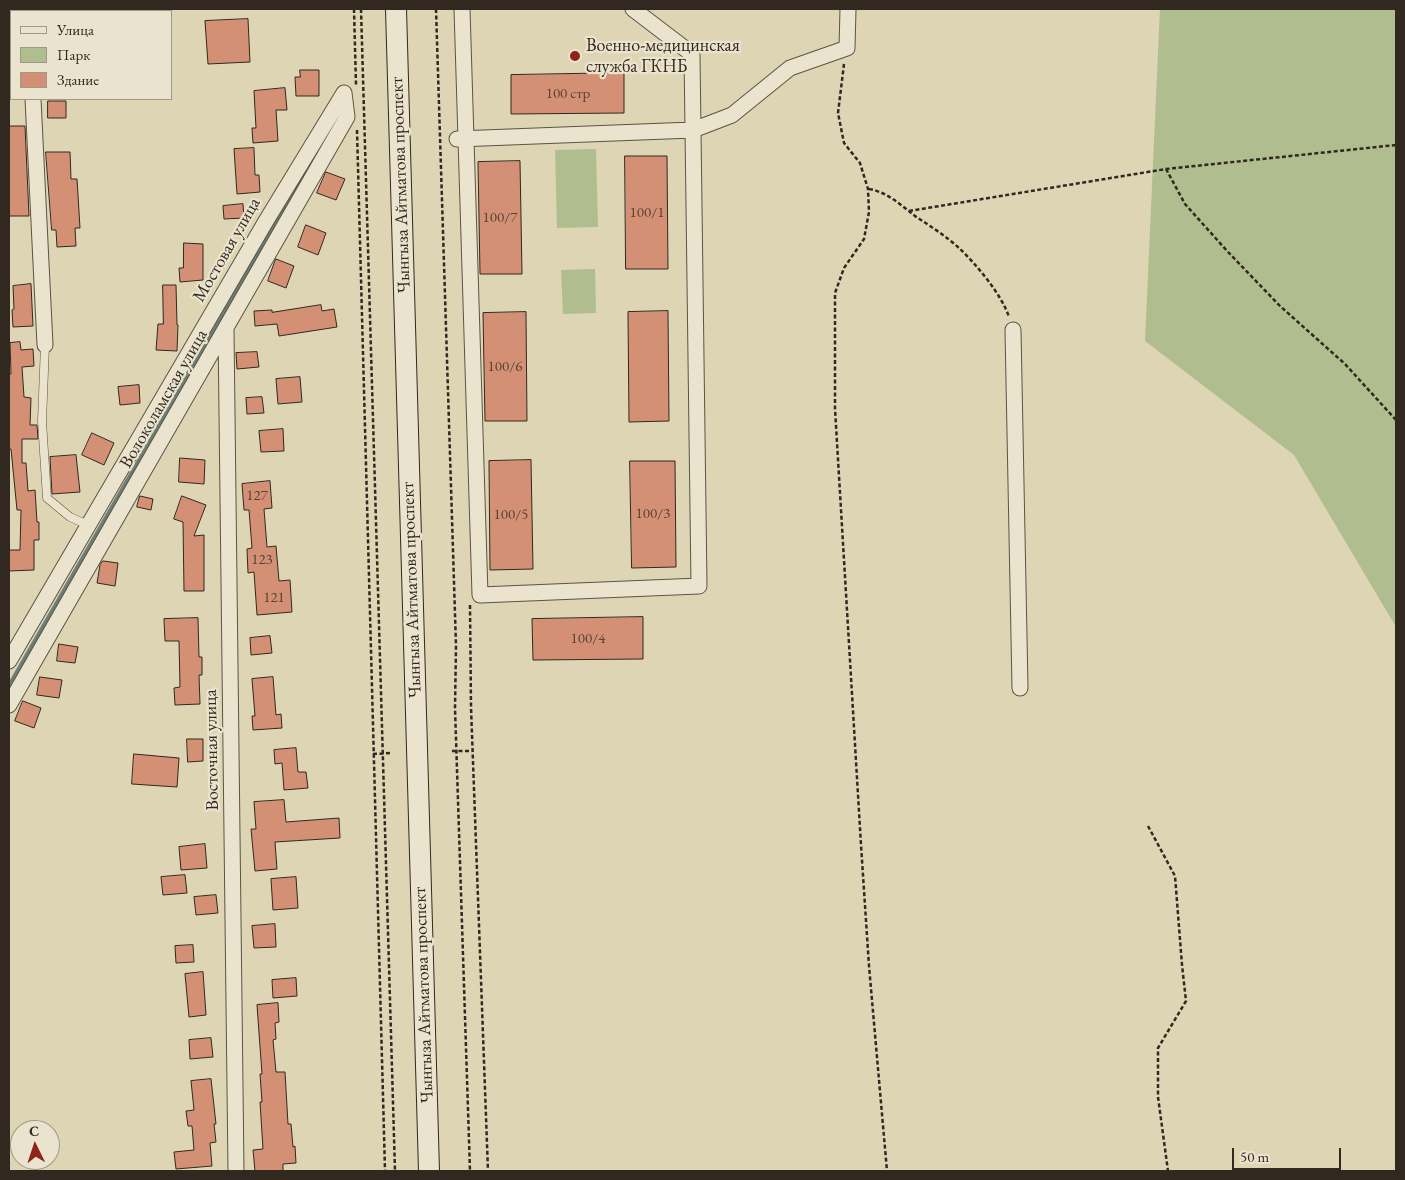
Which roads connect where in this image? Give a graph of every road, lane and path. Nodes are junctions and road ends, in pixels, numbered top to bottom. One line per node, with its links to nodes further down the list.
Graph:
1 (354, 9): 9 (path)
2 (361, 9): 29 (path)
3 (396, 9): 36 (main road, Чынгыза Айтматова проспект)
4 (436, 9): 27 (path)
5 (462, 9): 13 (street)
6 (633, 9): 12 (street)
7 (848, 9): 8 (street)
8 (847, 48): 12 (street); 16 (path)
9 (350, 91): 18 (street, Волоколамская улица); 22 (street, Мостовая улица)
10 (33, 100): 20 (street)
11 (357, 128): 31 (path)
12 (693, 130): 13 (street); 13 (street)
13 (461, 139)
14 (1396, 145): 15 (path)
15 (1166, 170): 17 (path); 21 (path)
16 (868, 189): 17 (path); 38 (path)
17 (909, 211): 19 (path)
18 (226, 329): 25 (street, Волоколамская улица); 33 (street, Восточная улица)
19 (1013, 330): 24 (street)
20 (45, 345): 22 (lane)
21 (1396, 420)
22 (88, 526): 23 (street, Мостовая улица)
23 (9, 661)
24 (1020, 688)
25 (9, 706)
26 (452, 751): 27 (path)
27 (457, 751): 28 (path); 37 (path)
28 (472, 751)
29 (383, 753): 30 (path); 31 (path); 35 (path)
30 (392, 753)
31 (373, 754): 34 (path)
32 (1148, 826): 39 (path)
33 (236, 1171)
34 (385, 1171)
35 (395, 1171)
36 (429, 1171)
37 (470, 1171)
38 (887, 1171)
39 (1168, 1171)

